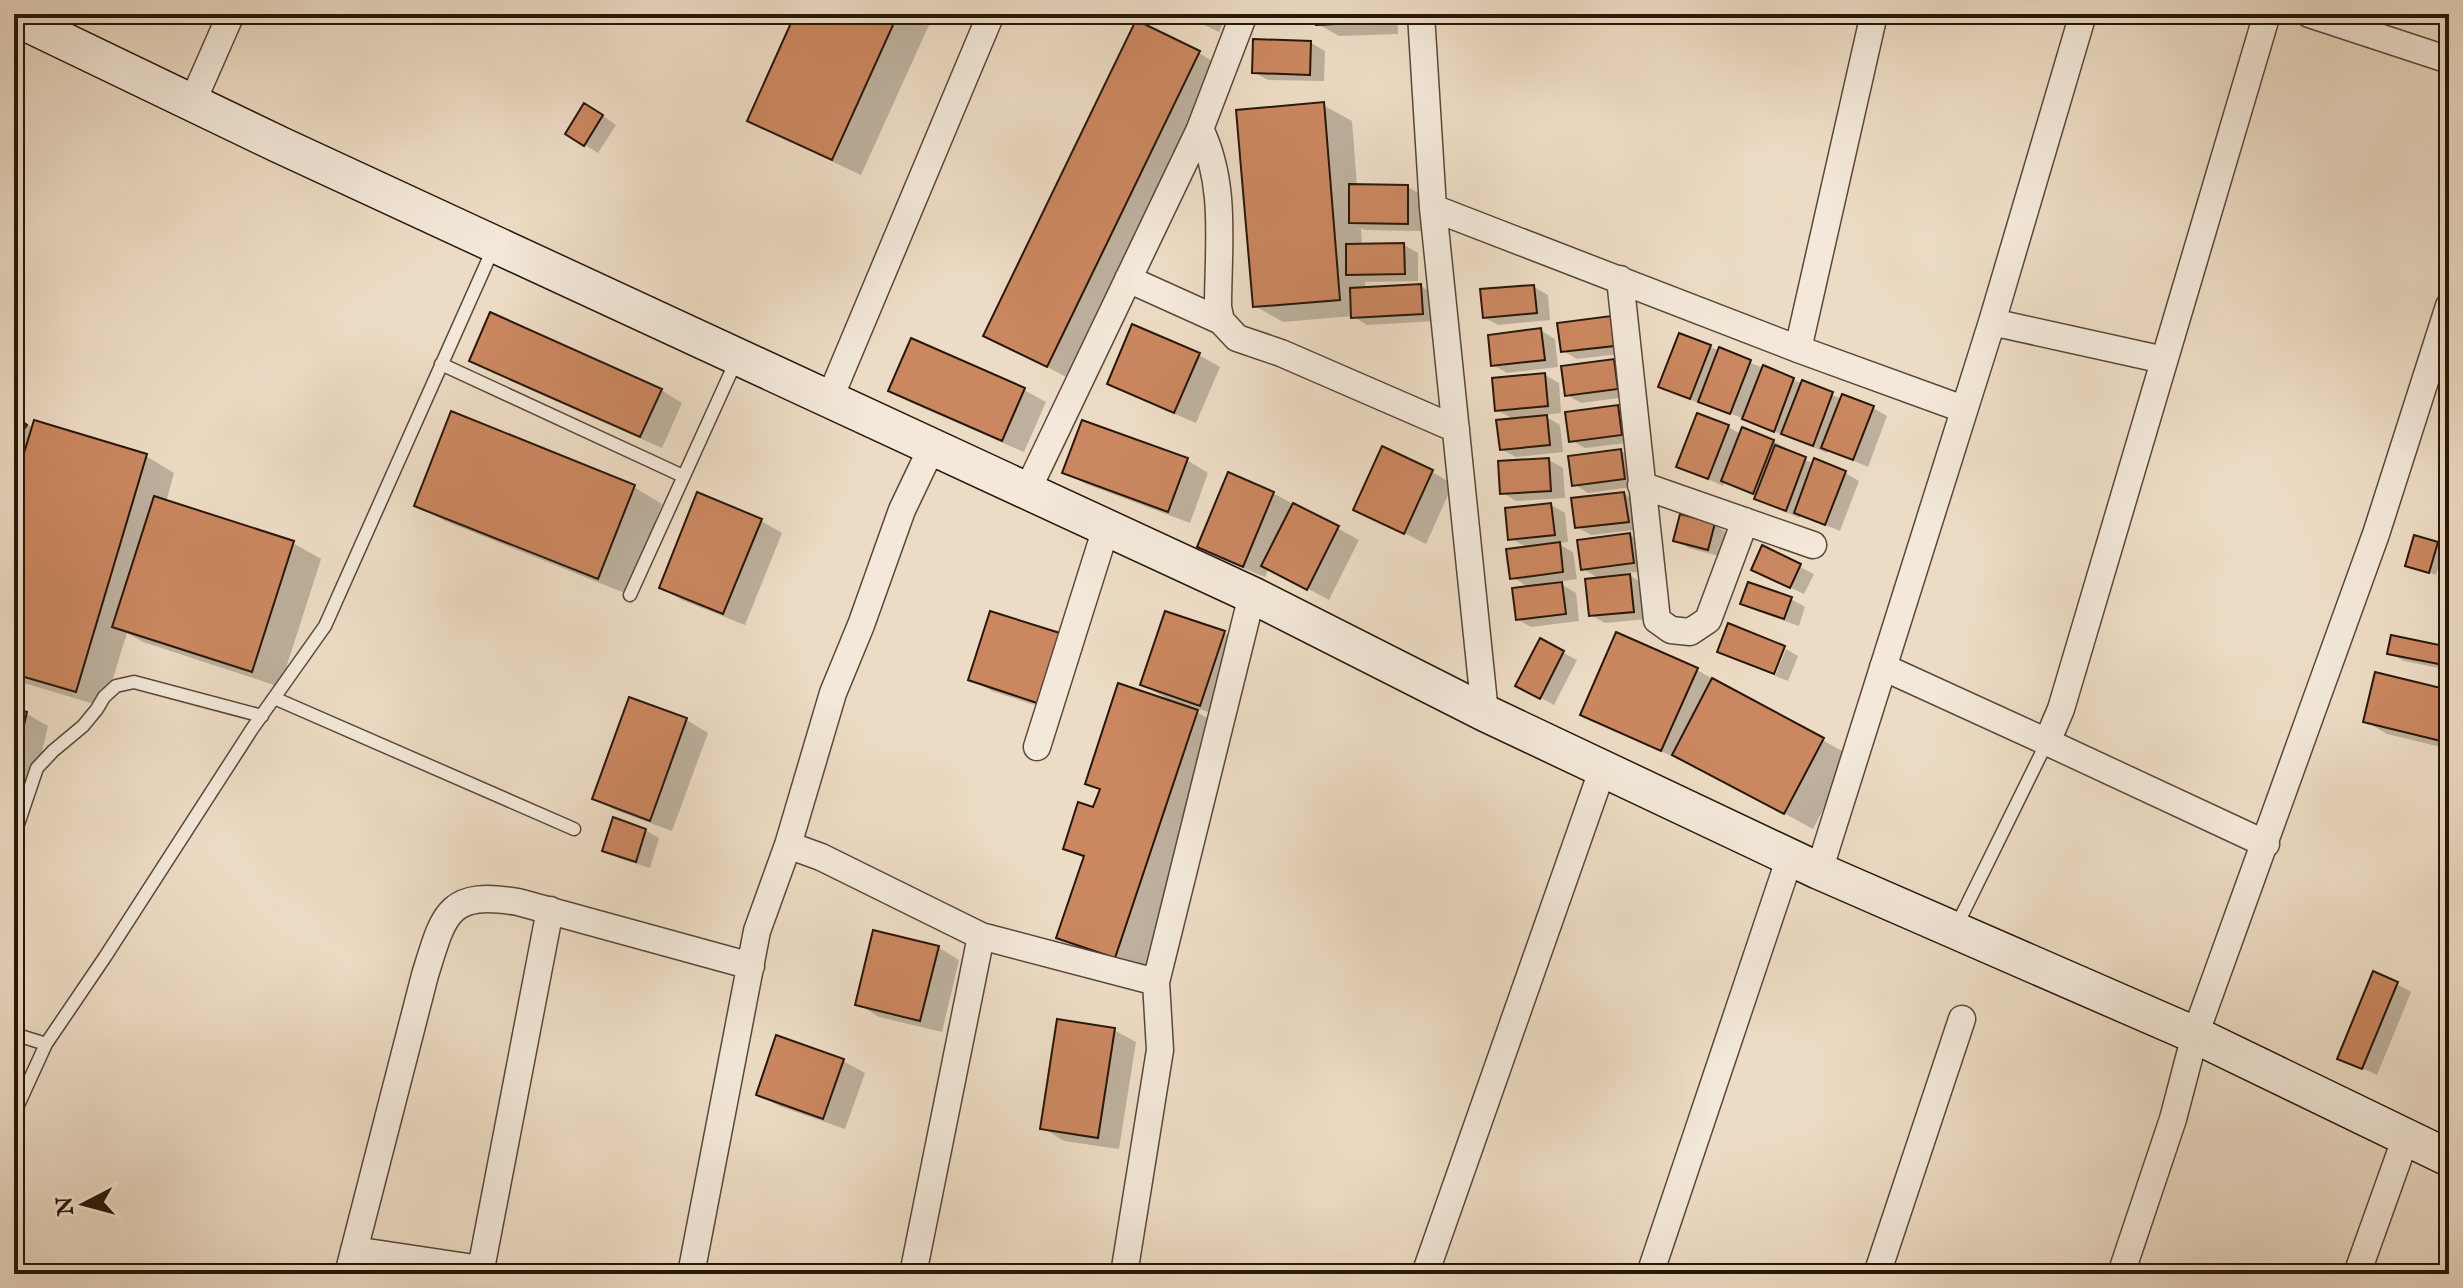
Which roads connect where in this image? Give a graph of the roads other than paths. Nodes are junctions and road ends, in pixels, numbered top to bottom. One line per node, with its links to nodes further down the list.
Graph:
1 (231, 14): 11 (street)
2 (991, 14): 24 (street)
3 (1244, 14): 12 (street)
4 (1421, 14): 13 (street)
5 (1874, 14): 20 (street)
6 (2083, 14): 19 (street)
7 (2267, 14): 22 (street)
8 (2309, 14): 10 (street)
9 (14, 17): 11 (street)
10 (2449, 60)
11 (192, 103): 14 (street)
12 (1200, 129): 15 (street); 18 (street)
13 (1433, 208): 16 (street); 26 (street)
14 (495, 244): 21 (street); 23 (lane)
15 (1128, 279): 18 (street); 30 (street)
16 (1620, 279): 20 (street); 29 (street)
17 (2449, 306): 45 (street)
18 (1221, 321): 26 (street)
19 (1992, 322): 22 (street); 25 (street)
20 (1798, 349): 25 (street)
21 (738, 357): 24 (street); 28 (lane)
22 (2164, 360): 40 (street)
23 (441, 364): 28 (lane); 37 (lane)
24 (829, 400): 27 (street)
25 (1963, 409): 36 (street)
26 (1456, 429): 38 (street)
27 (932, 447): 30 (street); 46 (street)
28 (683, 476): 34 (lane)
29 (1641, 485): 31 (street); 31 (street)
30 (1027, 491): 32 (street)
31 (1745, 521): 33 (street)
32 (1106, 528): 35 (street); 41 (street)
33 (1813, 545)
34 (630, 595)
35 (1252, 595): 38 (street); 52 (street)
36 (1883, 667): 40 (street); 47 (street)
37 (274, 698): 39 (lane); 43 (lane)
38 (1485, 713): 42 (street)
39 (262, 716): 44 (lane); 56 (lane)
40 (2047, 742): 45 (street); 49 (lane)
41 (1037, 747)
42 (1603, 768): 47 (street); 65 (street)
43 (574, 829)
44 (14, 836)
45 (2266, 844): 55 (street)
46 (788, 845): 50 (street); 51 (street)
47 (1805, 864): 49 (street); 66 (street)
48 (550, 910): 51 (street); 60 (street); 61 (street)
49 (1954, 930): 55 (street)
50 (981, 936): 52 (street); 63 (street)
51 (751, 966): 62 (street)
52 (1156, 982): 64 (street)
53 (1962, 1019): 67 (street)
54 (14, 1034): 56 (lane)
55 (2195, 1035): 58 (street); 68 (street)
56 (46, 1044): 57 (lane)
57 (14, 1114)
58 (2406, 1137): 59 (street); 69 (street)
59 (2449, 1158)
60 (351, 1262): 61 (street)
61 (481, 1271)
62 (691, 1274)
63 (913, 1274)
64 (1124, 1274)
65 (1425, 1274)
66 (1650, 1274)
67 (1877, 1274)
68 (2121, 1274)
69 (2357, 1274)

